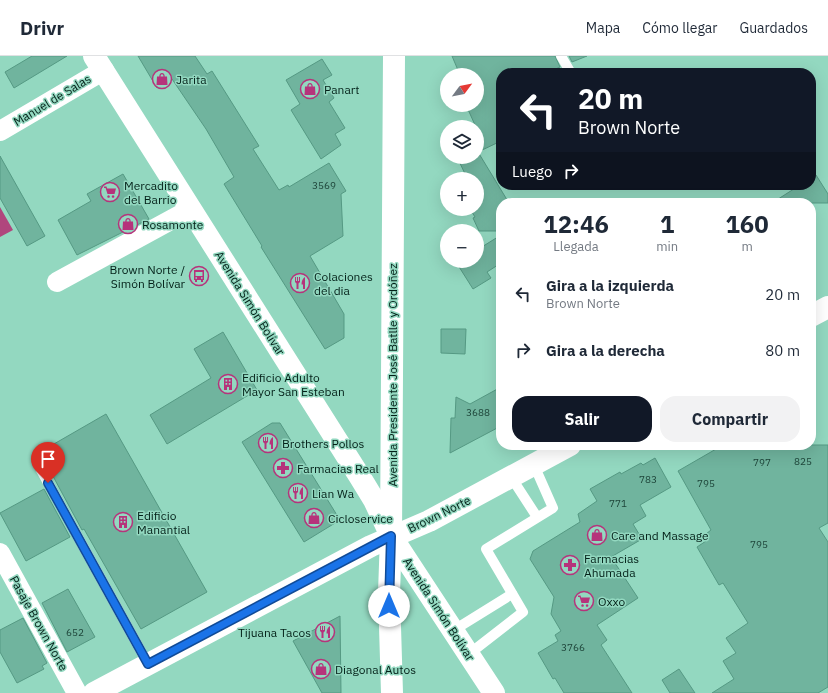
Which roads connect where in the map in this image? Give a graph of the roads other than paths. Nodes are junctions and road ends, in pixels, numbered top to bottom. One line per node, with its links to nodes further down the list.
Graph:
1 (394, 56): 15 (street, Avenida Presidente José Batlle y Ordóñez)
2 (561, 56): 4 (lane)
3 (99, 63): 5 (street, Manuel de Salas); 6 (street, Avenida Simón Bolívar)
4 (568, 68)
5 (0, 131)
6 (191, 209): 7 (street); 15 (street, Avenida Simón Bolívar)
7 (57, 282)
8 (828, 307): 9 (street)
9 (816, 313)
10 (561, 450): 11 (street, Brown Norte)
11 (534, 465): 13 (street, Brown Norte); 14 (lane)
12 (41, 470): 20 (lane)
13 (511, 477): 14 (lane); 15 (street, Brown Norte)
14 (537, 517): 17 (lane)
15 (391, 536): 18 (street, Avenida Simón Bolívar); 20 (street, Brown Norte); 23 (street, Avenida Presidente José Batlle y Ordóñez)
16 (0, 553): 21 (street, Pasaje Brown Norte)
17 (512, 594): 18 (lane); 19 (lane)
18 (454, 630): 19 (street, Avenida Simón Bolívar)
19 (469, 654): 24 (street, Avenida Simón Bolívar)
20 (148, 664): 22 (street, Brown Norte)
21 (77, 693)
22 (94, 693)
23 (392, 693)
24 (494, 693)

